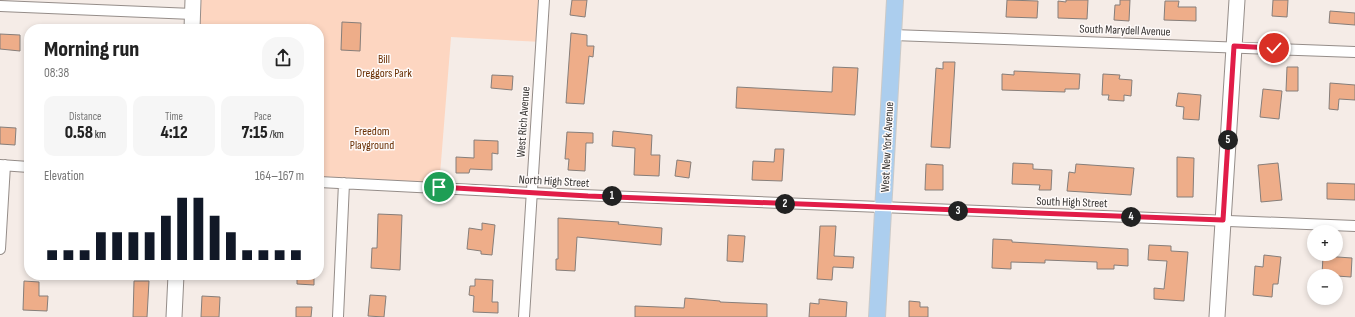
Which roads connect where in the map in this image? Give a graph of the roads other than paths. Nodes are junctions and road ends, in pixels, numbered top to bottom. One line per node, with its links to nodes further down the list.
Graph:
1 (544, 0): 14 (street, West Rich Avenue)
2 (895, 0): 7 (main road, West New York Avenue)
3 (1237, 0): 8 (street)
4 (0, 6): 5 (street)
5 (193, 7): 6 (street)
6 (192, 24)
7 (893, 35): 8 (street, South Marydell Avenue); 15 (main road, West New York Avenue)
8 (1234, 46): 9 (street, South Marydell Avenue); 16 (street)
9 (1355, 52)
10 (2, 165): 11 (street); 18 (street)
11 (24, 167)
12 (324, 182): 13 (street, North High Street)
13 (344, 182): 14 (street, North High Street); 21 (street)
14 (532, 193): 15 (street, North High Street); 22 (street, West Rich Avenue)
15 (883, 208): 16 (street, South High Street); 23 (main road, West New York Avenue)
16 (1223, 220): 17 (street, South High Street); 24 (street)
17 (1355, 226)
18 (0, 249)
19 (176, 280): 20 (street)
20 (174, 317)
21 (338, 317)
22 (524, 317)
23 (877, 317)
24 (1217, 317)

